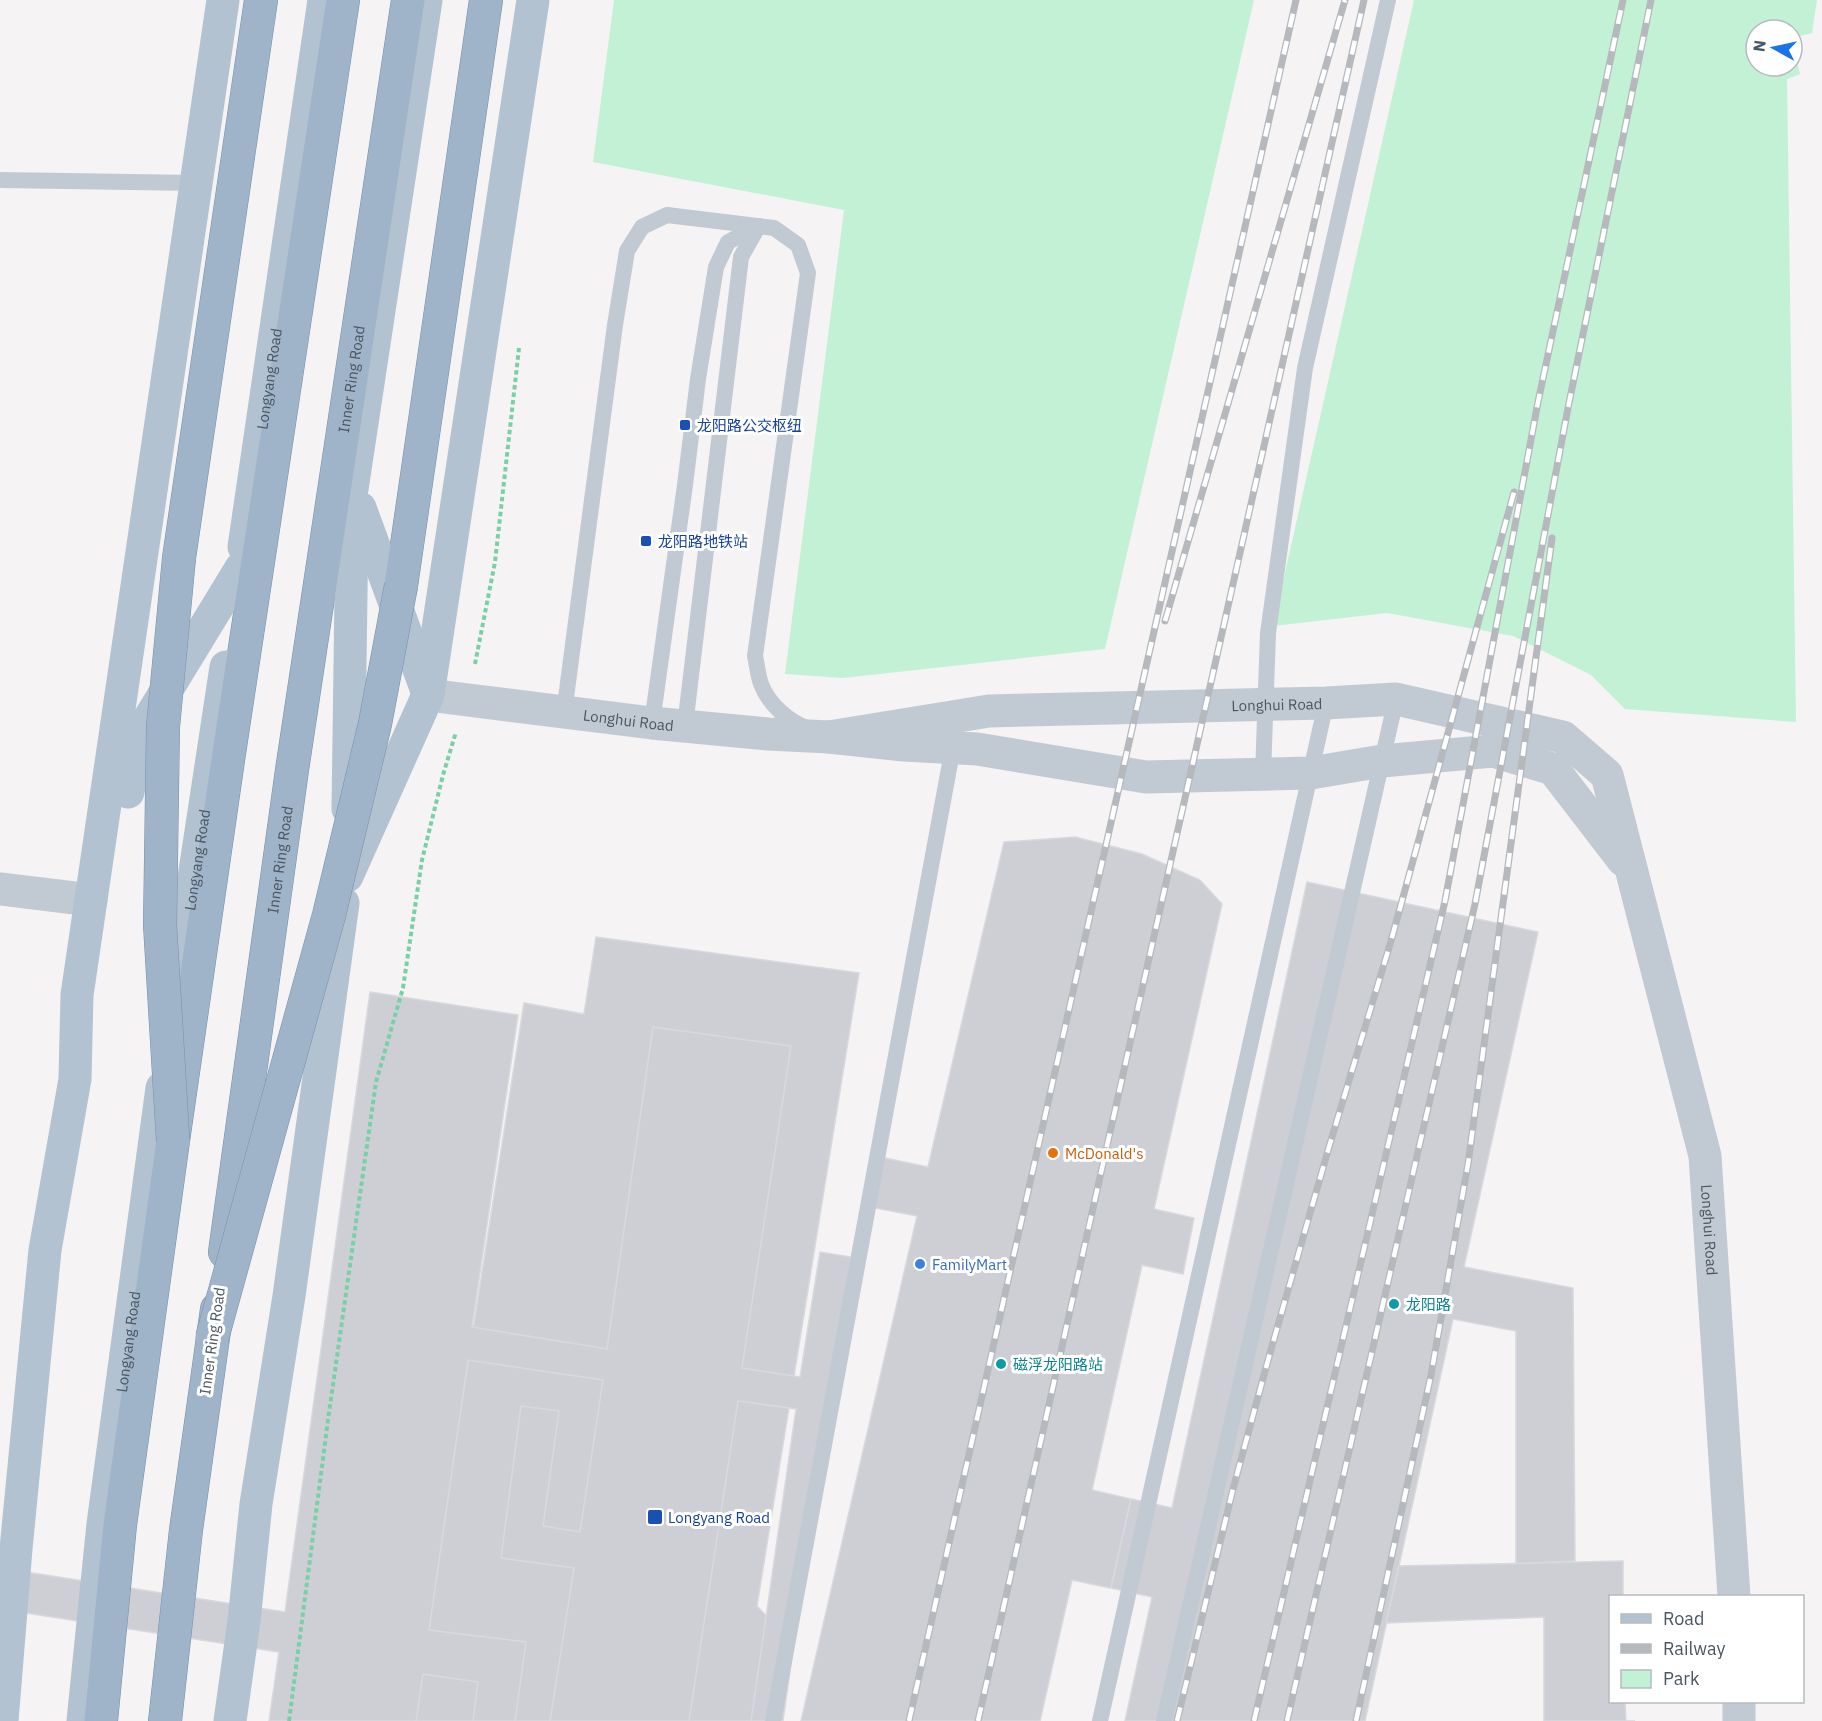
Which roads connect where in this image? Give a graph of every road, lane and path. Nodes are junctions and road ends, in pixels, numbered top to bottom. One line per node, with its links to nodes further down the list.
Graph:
1 (223, 0): 11 (main road)
2 (261, 0): 34 (highway, bridge)
3 (324, 0): 15 (main road, Longyang Road)
4 (343, 0): 34 (highway, bridge)
5 (408, 0): 35 (highway, Inner Ring Road, bridge)
6 (426, 0): 14 (main road)
7 (486, 0): 35 (highway, bridge)
8 (533, 0): 16 (main road)
9 (1388, 0): 19 (lane)
10 (0, 180): 11 (lane)
11 (196, 183): 32 (main road)
12 (759, 226): 21 (lane); 22 (lane); 23 (lane); 24 (lane)
13 (520, 344): 17 (path)
14 (352, 489): 16 (main road); 30 (main road); 42 (main road)
15 (241, 568): 33 (main road); 39 (main road, Longyang Road)
16 (428, 695): 17 (street, Longhui Road); 30 (main road)
17 (467, 699): 21 (street, Longhui Road); 44 (path)
18 (1396, 699): 20 (street, Longhui Road); 26 (lane); 29 (street, Longhui Road)
19 (1266, 703): 20 (street, Longhui Road); 24 (street, Longhui Road); 28 (lane)
20 (1326, 703): 27 (lane)
21 (564, 712): 22 (street, Longhui Road)
22 (652, 723): 23 (street, Longhui Road)
23 (685, 726): 24 (street, Longhui Road)
24 (829, 736): 25 (street, Longhui Road)
25 (952, 747): 28 (street, Longhui Road); 45 (lane)
26 (1382, 761): 27 (street, Longhui Road); 29 (street, Longhui Road); 47 (lane)
27 (1311, 773): 28 (street, Longhui Road); 46 (lane)
28 (1263, 775)
29 (1632, 871): 36 (street, Longhui Road)
30 (347, 876): 43 (main road)
31 (0, 889): 32 (street)
32 (91, 900): 33 (main road)
33 (75, 1079): 38 (main road)
34 (172, 1141): 40 (highway)
35 (212, 1338): 41 (highway, Inner Ring Road)
36 (1734, 1595)
37 (1739, 1703): 48 (street)
38 (2, 1721)
39 (83, 1721)
40 (101, 1721)
41 (165, 1721)
42 (179, 1721)
43 (230, 1721)
44 (290, 1721)
45 (773, 1721)
46 (1100, 1721)
47 (1164, 1721)
48 (1739, 1721)

